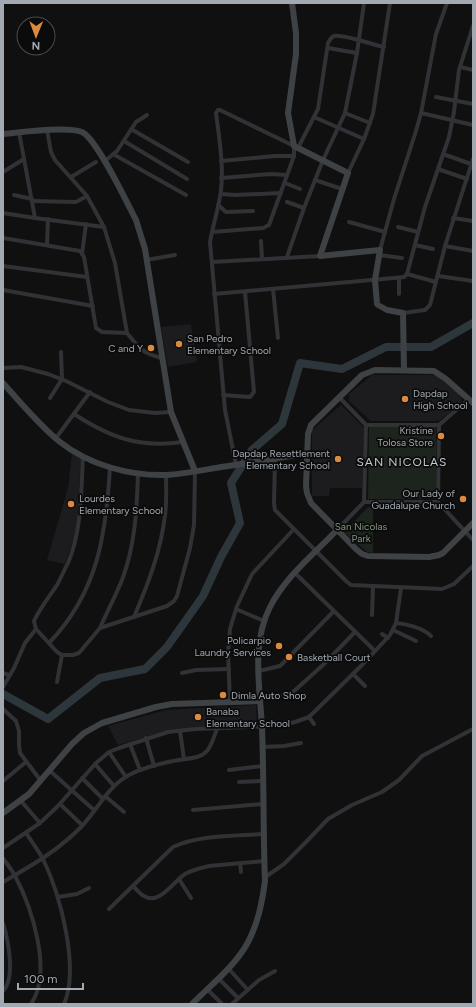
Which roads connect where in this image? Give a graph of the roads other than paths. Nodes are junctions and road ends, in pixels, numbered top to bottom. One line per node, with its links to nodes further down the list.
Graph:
1 (292, 3): 29 (street)
2 (364, 3): 6 (street)
3 (390, 3): 7 (street)
4 (447, 3): 16 (street)
5 (473, 26): 10 (street)
6 (360, 40): 7 (street); 8 (street); 9 (street)
7 (384, 47): 20 (street)
8 (328, 48): 9 (street); 18 (street)
9 (357, 53): 15 (street)
10 (460, 67): 11 (street); 13 (street)
11 (473, 70)
12 (436, 97): 13 (street)
13 (456, 100): 14 (street); 19 (street)
14 (473, 104)
15 (345, 113): 20 (street); 22 (street)
16 (421, 113): 19 (street); 73 (street)
17 (147, 114): 23 (street)
18 (314, 117): 22 (street); 29 (street)
19 (453, 120): 21 (street); 31 (street)
20 (370, 123): 27 (street)
21 (473, 125)
22 (339, 128): 27 (street); 35 (street)
23 (131, 129): 28 (street); 39 (street)
24 (47, 130): 25 (street); 36 (street); 45 (street)
25 (19, 132): 26 (street); 33 (street)
26 (3, 134)
27 (364, 139): 43 (street)
28 (124, 141): 30 (street); 47 (street)
29 (296, 147): 32 (street); 35 (street); 37 (street)
30 (113, 154): 36 (street); 56 (street)
31 (443, 154): 40 (street); 41 (street)
32 (294, 156): 37 (street); 44 (street)
33 (24, 159): 42 (street); 58 (street)
34 (473, 159): 40 (street)
35 (323, 160): 43 (street); 49 (street)
36 (105, 161): 89 (street)
37 (221, 161): 46 (street)
38 (96, 162): 45 (street)
39 (188, 162)
40 (471, 164): 48 (street)
41 (438, 169): 48 (street); 74 (street)
42 (3, 172)
43 (348, 174): 52 (street)
44 (288, 175): 46 (street); 50 (street)
45 (71, 177): 57 (street)
46 (221, 178): 54 (street)
47 (187, 179)
48 (466, 179): 65 (street)
49 (315, 180): 52 (street); 61 (street)
50 (284, 183): 51 (street); 53 (street)
51 (300, 189)
52 (342, 190): 85 (street)
53 (281, 193): 54 (street); 72 (street)
54 (221, 194): 60 (street)
55 (14, 195): 58 (street)
56 (186, 195)
57 (88, 196): 58 (street); 70 (street)
58 (32, 200): 64 (street)
59 (287, 202): 61 (street)
60 (218, 205): 62 (street); 72 (street)
61 (304, 208): 86 (street)
62 (253, 211)
63 (3, 213): 64 (street)
64 (35, 218): 66 (street)
65 (453, 218): 67 (street); 79 (street)
66 (48, 219): 69 (street); 77 (street)
67 (473, 221)
68 (349, 222): 73 (street)
69 (86, 224): 70 (street); 83 (street)
70 (104, 227): 106 (street)
71 (398, 227): 74 (street)
72 (212, 232): 90 (street)
73 (385, 232): 82 (street)
74 (418, 232): 78 (street)
75 (3, 238): 77 (street)
76 (261, 241): 88 (street)
77 (47, 245): 83 (street)
78 (415, 245): 80 (street); 92 (street)
79 (445, 246): 81 (street); 93 (street)
80 (433, 249)
81 (473, 251)
82 (380, 252): 85 (street); 87 (street); 96 (street)
83 (82, 254): 94 (street)
84 (175, 255): 89 (street)
85 (320, 256): 86 (street)
86 (287, 257): 88 (street)
87 (402, 258)
88 (262, 259): 90 (street)
89 (146, 260): 109 (street)
90 (212, 262): 102 (street)
91 (3, 266): 94 (street)
92 (407, 274): 95 (street); 98 (street)
93 (438, 276): 97 (street); 98 (street)
94 (87, 277): 104 (street)
95 (399, 278): 96 (street); 103 (street)
96 (375, 280): 99 (street); 105 (street)
97 (473, 281)
98 (436, 282): 105 (street)
99 (273, 289): 101 (street); 107 (street)
100 (3, 290): 104 (street)
101 (245, 292): 102 (street); 115 (street)
102 (214, 294): 115 (street)
103 (399, 294)
104 (93, 306): 106 (street)
105 (403, 313): 111 (street)
106 (128, 333): 109 (street)
107 (278, 338)
108 (61, 352): 112 (street)
109 (162, 358): 119 (street)
110 (3, 368): 112 (street)
111 (404, 370): 116 (street); 118 (street)
112 (62, 379): 114 (street); 117 (street)
113 (3, 383): 123 (street)
114 (90, 392): 119 (street); 120 (street)
115 (224, 395): 128 (street)
116 (339, 397): 121 (street); 125 (street)
117 (50, 398)
118 (472, 400): 122 (street)
119 (171, 412): 124 (street)
120 (74, 414): 123 (street); 124 (street)
121 (366, 425): 122 (street); 133 (street)
122 (439, 426): 134 (street)
123 (56, 438): 126 (street)
124 (183, 442): 130 (street)
125 (308, 454): 127 (street); 137 (street)
126 (83, 456): 129 (street); 152 (street)
127 (275, 459): 128 (street); 136 (street)
128 (238, 464): 130 (street)
129 (110, 467): 131 (street); 159 (street)
130 (195, 472): 132 (street); 148 (street)
131 (138, 473): 132 (street); 151 (street)
132 (166, 475): 148 (street)
133 (364, 502): 134 (street); 137 (street)
134 (438, 502): 138 (street)
135 (473, 523): 138 (street)
136 (294, 529): 140 (street); 145 (street)
137 (337, 530): 138 (street); 140 (street)
138 (464, 531): 139 (street)
139 (473, 540)
140 (316, 552): 142 (street); 143 (street)
141 (473, 566): 144 (street)
142 (295, 573): 146 (street); 149 (street)
143 (373, 586): 144 (street); 147 (street)
144 (401, 588): 150 (street)
145 (236, 609): 149 (street); 162 (street)
146 (334, 612): 154 (street); 163 (street)
147 (372, 614)
148 (134, 617): 151 (street)
149 (264, 621): 163 (street)
150 (396, 623): 153 (street); 156 (street)
151 (100, 628): 161 (street)
152 (36, 629): 159 (street); 167 (street)
153 (394, 630): 157 (street); 158 (street)
154 (355, 632): 160 (street); 171 (street)
155 (382, 634): 157 (street)
156 (431, 636)
157 (388, 638): 160 (street)
158 (416, 641)
159 (49, 643): 161 (street)
160 (375, 651): 166 (street)
161 (62, 655): 168 (street)
162 (228, 669): 165 (street); 172 (street)
163 (258, 671): 171 (street)
164 (3, 673): 167 (street)
165 (182, 674)
166 (353, 674): 170 (street); 174 (street)
167 (10, 675): 169 (street)
168 (57, 682)
169 (3, 686)
170 (365, 686)
171 (260, 700): 172 (street); 176 (street)
172 (230, 702): 192 (street)
173 (3, 710): 186 (street)
174 (309, 717): 175 (street); 176 (street)
175 (314, 724)
176 (262, 727): 177 (street); 183 (street)
177 (217, 729): 179 (street); 185 (street)
178 (473, 729): 220 (street)
179 (180, 731): 180 (street); 185 (street)
180 (146, 738): 182 (street); 188 (street)
181 (301, 743): 183 (street)
182 (130, 744): 184 (street); 190 (street)
183 (262, 747): 189 (street)
184 (109, 752): 187 (street); 193 (street)
185 (184, 759): 188 (street)
186 (26, 762): 194 (street); 196 (street)
187 (95, 764): 195 (street); 199 (street)
188 (154, 766): 190 (street)
189 (262, 766): 191 (street); 197 (street)
190 (140, 770): 193 (street)
191 (229, 770)
192 (50, 771): 196 (street); 200 (street)
193 (126, 777): 199 (street)
194 (4, 778)
195 (82, 778): 200 (street); 201 (street)
196 (41, 781): 202 (street)
197 (262, 781): 198 (street); 204 (street)
198 (239, 782)
199 (114, 786): 201 (street)
200 (72, 791): 203 (street); 205 (street)
201 (104, 798): 205 (street); 207 (street)
202 (21, 801): 208 (street); 209 (street)
203 (60, 804): 209 (street); 210 (street)
204 (262, 804): 206 (street); 212 (street)
205 (94, 810): 210 (street)
206 (192, 810)
207 (124, 812)
208 (3, 813)
209 (40, 823): 211 (street)
210 (82, 825): 215 (street)
211 (26, 833): 213 (street); 215 (street)
212 (263, 834): 216 (street); 223 (street)
213 (3, 848)
214 (3, 858): 219 (street)
215 (43, 859): 219 (street); 225 (street)
216 (264, 861): 217 (street); 220 (street)
217 (240, 863): 218 (street); 221 (street)
218 (241, 872)
219 (15, 875): 222 (street); 237 (street)
220 (264, 878): 230 (street)
221 (179, 879): 223 (street); 226 (street)
222 (3, 882)
223 (133, 886): 227 (street)
224 (89, 888): 225 (street)
225 (58, 897): 238 (street)
226 (191, 898)
227 (109, 909)
228 (3, 923): 229 (street)
229 (4, 931): 235 (street)
230 (228, 968): 232 (street); 234 (street)
231 (275, 971): 234 (street)
232 (218, 978): 233 (street); 236 (street)
233 (207, 989): 239 (street); 240 (street)
234 (247, 989): 236 (street)
235 (3, 991)
236 (238, 998): 241 (street)
237 (31, 1004)
238 (64, 1004)
239 (192, 1004)
240 (222, 1004)
241 (232, 1004)

